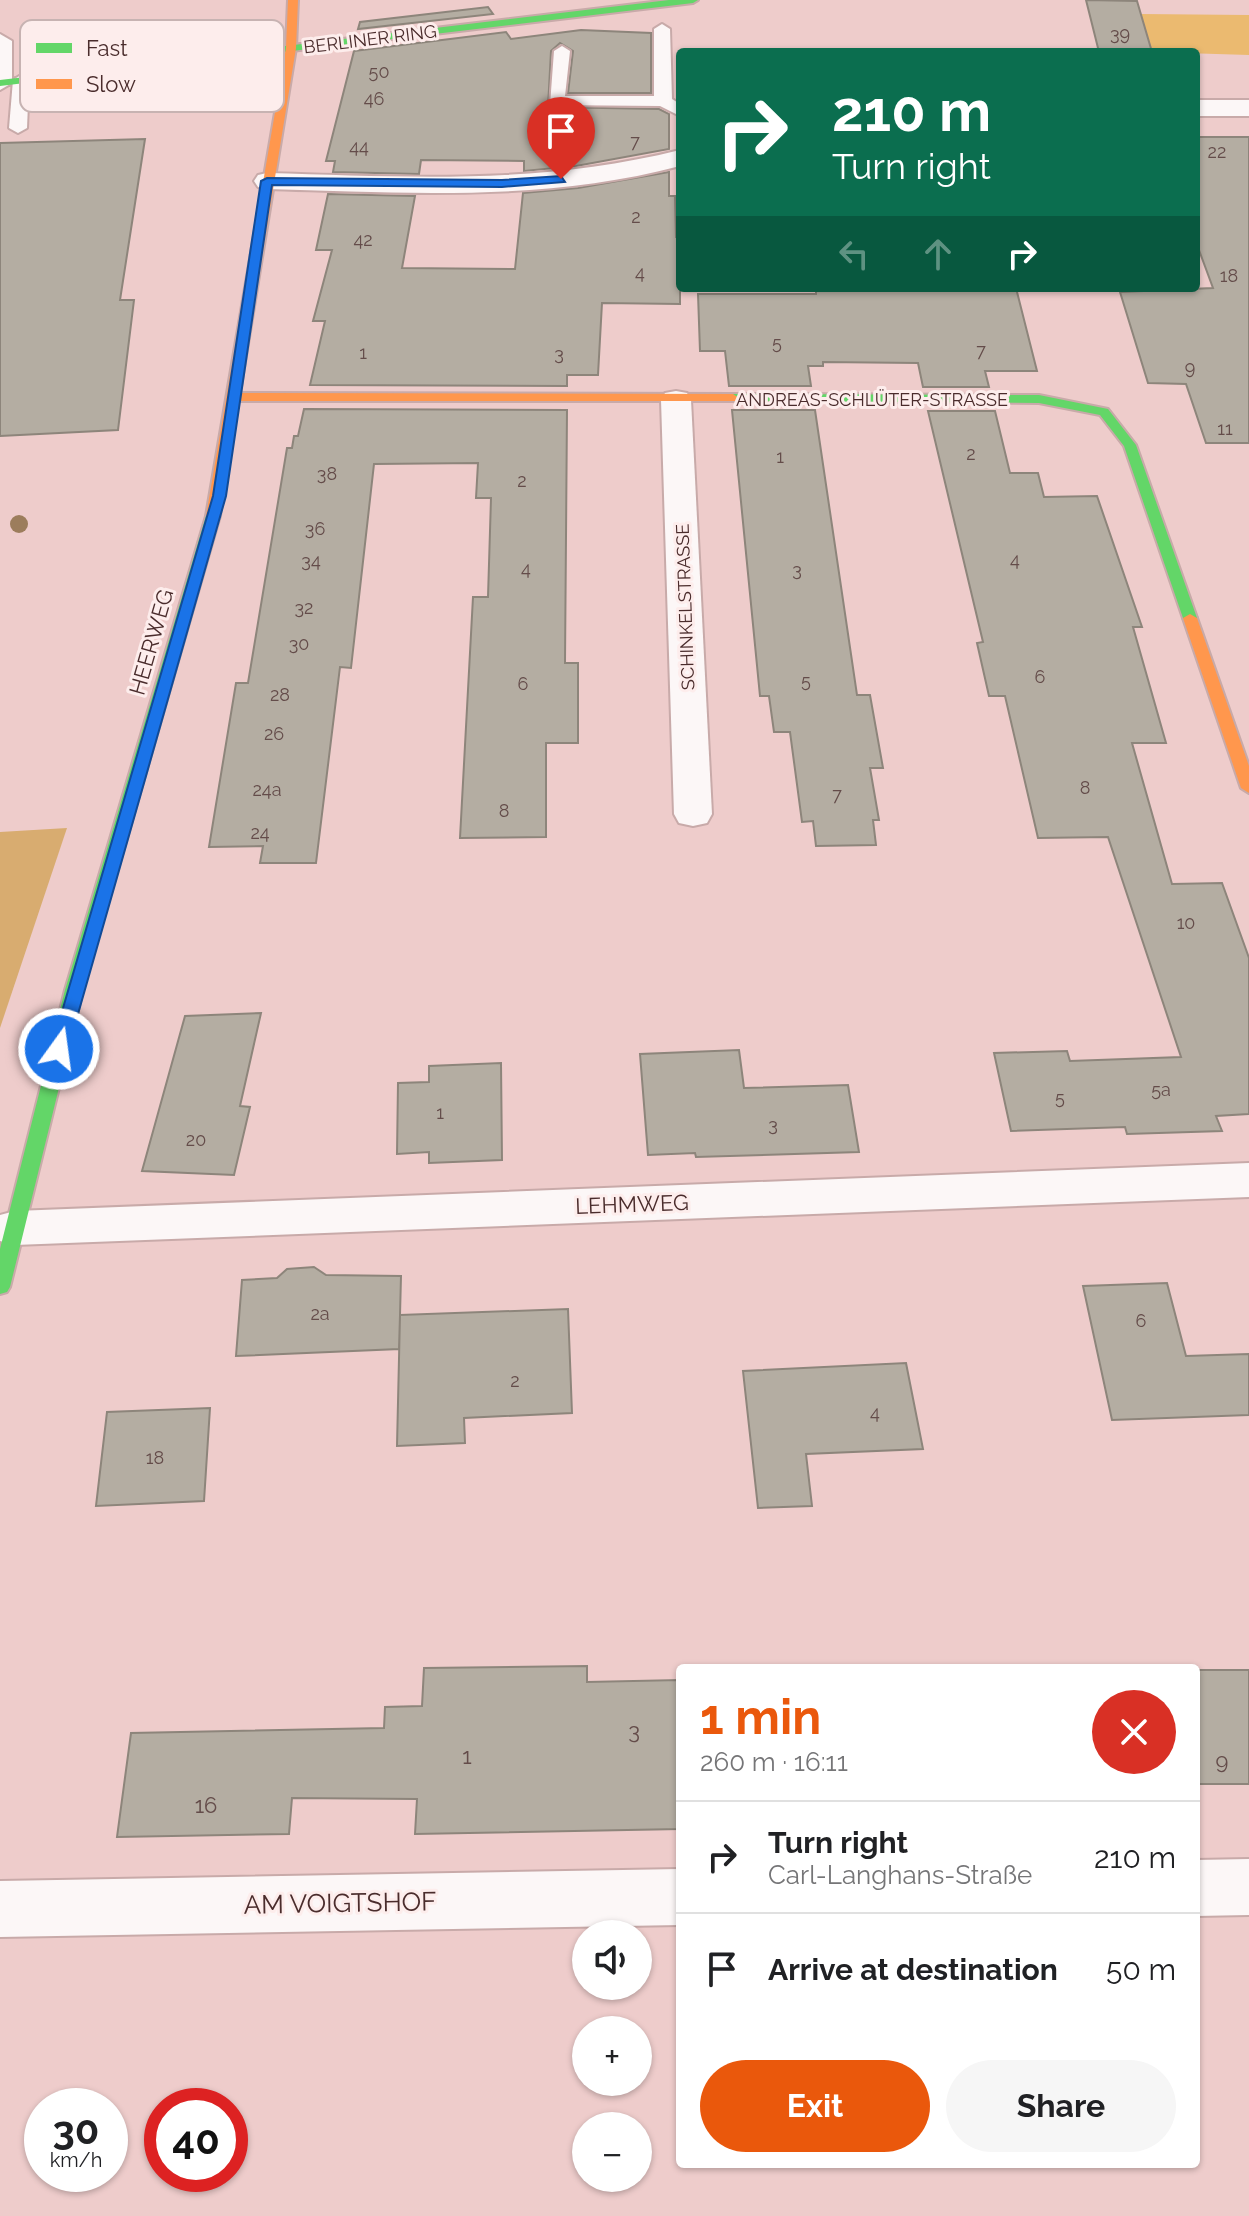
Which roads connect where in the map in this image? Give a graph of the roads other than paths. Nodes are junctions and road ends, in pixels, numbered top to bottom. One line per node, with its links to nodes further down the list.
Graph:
1 (293, 0): 5 (street, HEERWEG)
2 (693, 0): 5 (street, BERLINER RING)
3 (662, 29): 10 (lane)
4 (0, 41): 8 (street)
5 (291, 48): 6 (street, BERLINER RING); 9 (street, HEERWEG)
6 (284, 49)
7 (562, 51): 10 (lane)
8 (7, 82): 14 (lane)
9 (284, 87)
10 (672, 106)
11 (1200, 108): 12 (street)
12 (1249, 108)
13 (279, 112): 16 (street, HEERWEG)
14 (18, 128)
15 (676, 159): 16 (street)
16 (267, 181): 17 (street, HEERWEG)
17 (233, 397): 18 (street, ANDREAS-SCHLÜTER-STRASSE); 22 (street, HEERWEG)
18 (676, 400): 19 (street, ANDREAS-SCHLÜTER-STRASSE); 20 (street, SCHINKELSTRASSE)
19 (1249, 788)
20 (693, 814)
21 (1249, 1180): 22 (street, LEHMWEG)
22 (15, 1228): 23 (street, HEERWEG)
23 (0, 1287)
24 (1249, 1887): 25 (street)
25 (1200, 1888)
26 (676, 1897): 27 (street, AM VOIGTSHOF)
27 (0, 1909)

